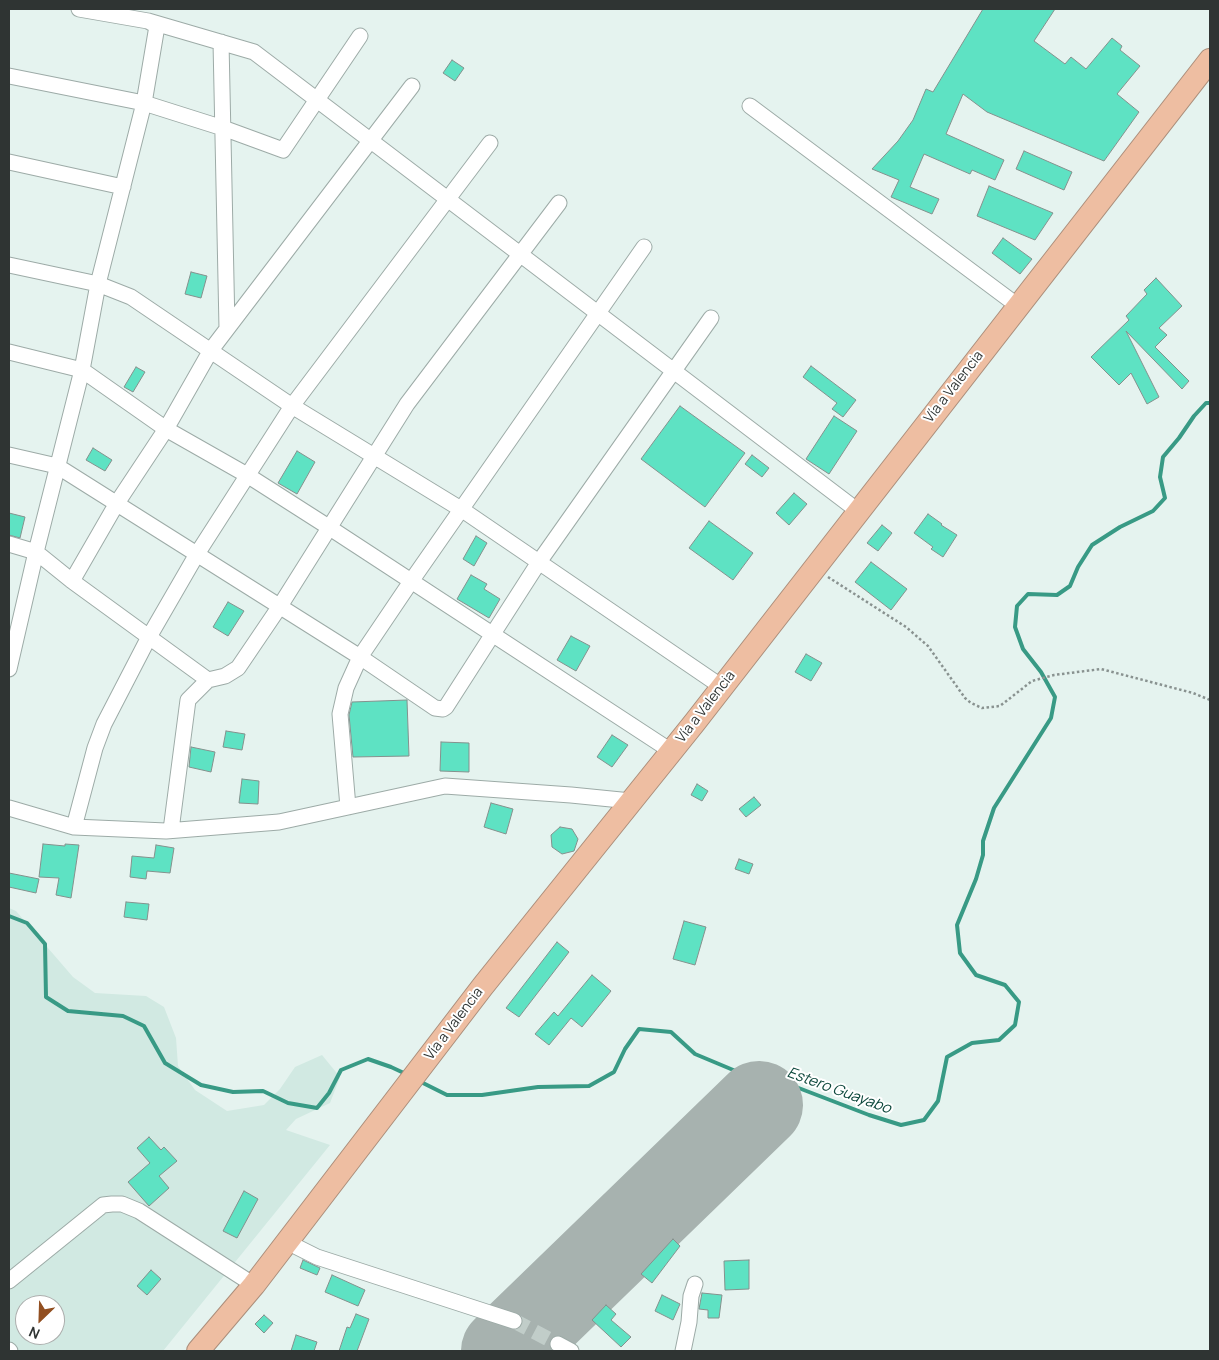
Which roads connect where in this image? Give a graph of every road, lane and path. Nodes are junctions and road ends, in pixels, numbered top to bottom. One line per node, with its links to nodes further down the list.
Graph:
1 (79, 9): 2 (street)
2 (148, 21): 4 (street); 9 (street)
3 (360, 36): 8 (street)
4 (221, 42): 8 (street); 11 (street)
5 (1210, 60): 22 (highway, Vía a Valencia)
6 (9, 76): 9 (street)
7 (412, 86): 12 (street)
8 (317, 100): 11 (street); 12 (street)
9 (144, 103): 11 (street); 15 (street)
10 (750, 106): 22 (street)
11 (223, 128): 25 (street)
12 (370, 140): 16 (street); 25 (street)
13 (490, 143): 16 (street)
14 (9, 162): 15 (street)
15 (123, 187): 21 (street)
16 (448, 199): 19 (street); 30 (street)
17 (559, 203): 19 (street)
18 (644, 247): 23 (street)
19 (520, 254): 23 (street); 33 (street)
20 (9, 265): 21 (street)
21 (98, 284): 26 (street); 28 (street)
22 (1018, 306): 38 (highway, Vía a Valencia)
23 (598, 314): 29 (street); 37 (street)
24 (712, 318): 29 (street)
25 (227, 328): 26 (street)
26 (210, 350): 30 (street); 31 (street)
27 (9, 352): 28 (street)
28 (82, 370): 31 (street); 34 (street)
29 (674, 371): 38 (street); 43 (street)
30 (292, 406): 33 (street); 35 (street)
31 (166, 429): 35 (street); 36 (street)
32 (9, 455): 34 (street)
33 (374, 456): 37 (street); 39 (street)
34 (57, 466): 36 (street); 41 (street)
35 (247, 475): 39 (street); 42 (street)
36 (117, 503): 42 (street); 46 (street)
37 (462, 509): 43 (street); 45 (street)
38 (858, 512): 44 (highway, Vía a Valencia)
39 (330, 528): 45 (street); 47 (street)
40 (9, 544): 41 (street)
41 (36, 552): 46 (street); 51 (street)
42 (197, 554): 47 (street); 49 (street)
43 (539, 562): 48 (street); 53 (street)
44 (814, 569): 53 (highway, Vía a Valencia); 54 (path)
45 (412, 580): 48 (street); 50 (street)
46 (72, 581): 49 (street)
47 (280, 606): 50 (street); 52 (street)
48 (493, 633): 50 (street); 55 (street)
49 (149, 637): 52 (street); 59 (street)
50 (360, 657): 57 (street)
51 (9, 669)
52 (208, 680): 60 (street)
53 (722, 687): 55 (highway, Vía a Valencia)
54 (1210, 700)
55 (672, 751): 56 (highway, Vía a Valencia)
56 (631, 801): 57 (street); 61 (highway, Vía a Valencia)
57 (348, 807): 60 (street)
58 (9, 808): 59 (street)
59 (74, 826): 60 (street)
60 (171, 830)
61 (287, 1242): 64 (highway, Vía a Valencia); 65 (street)
62 (9, 1281): 64 (street)
63 (696, 1284): 67 (street)
64 (254, 1285): 66 (highway, Vía a Valencia)
65 (514, 1321)
66 (198, 1351)
67 (683, 1351)

